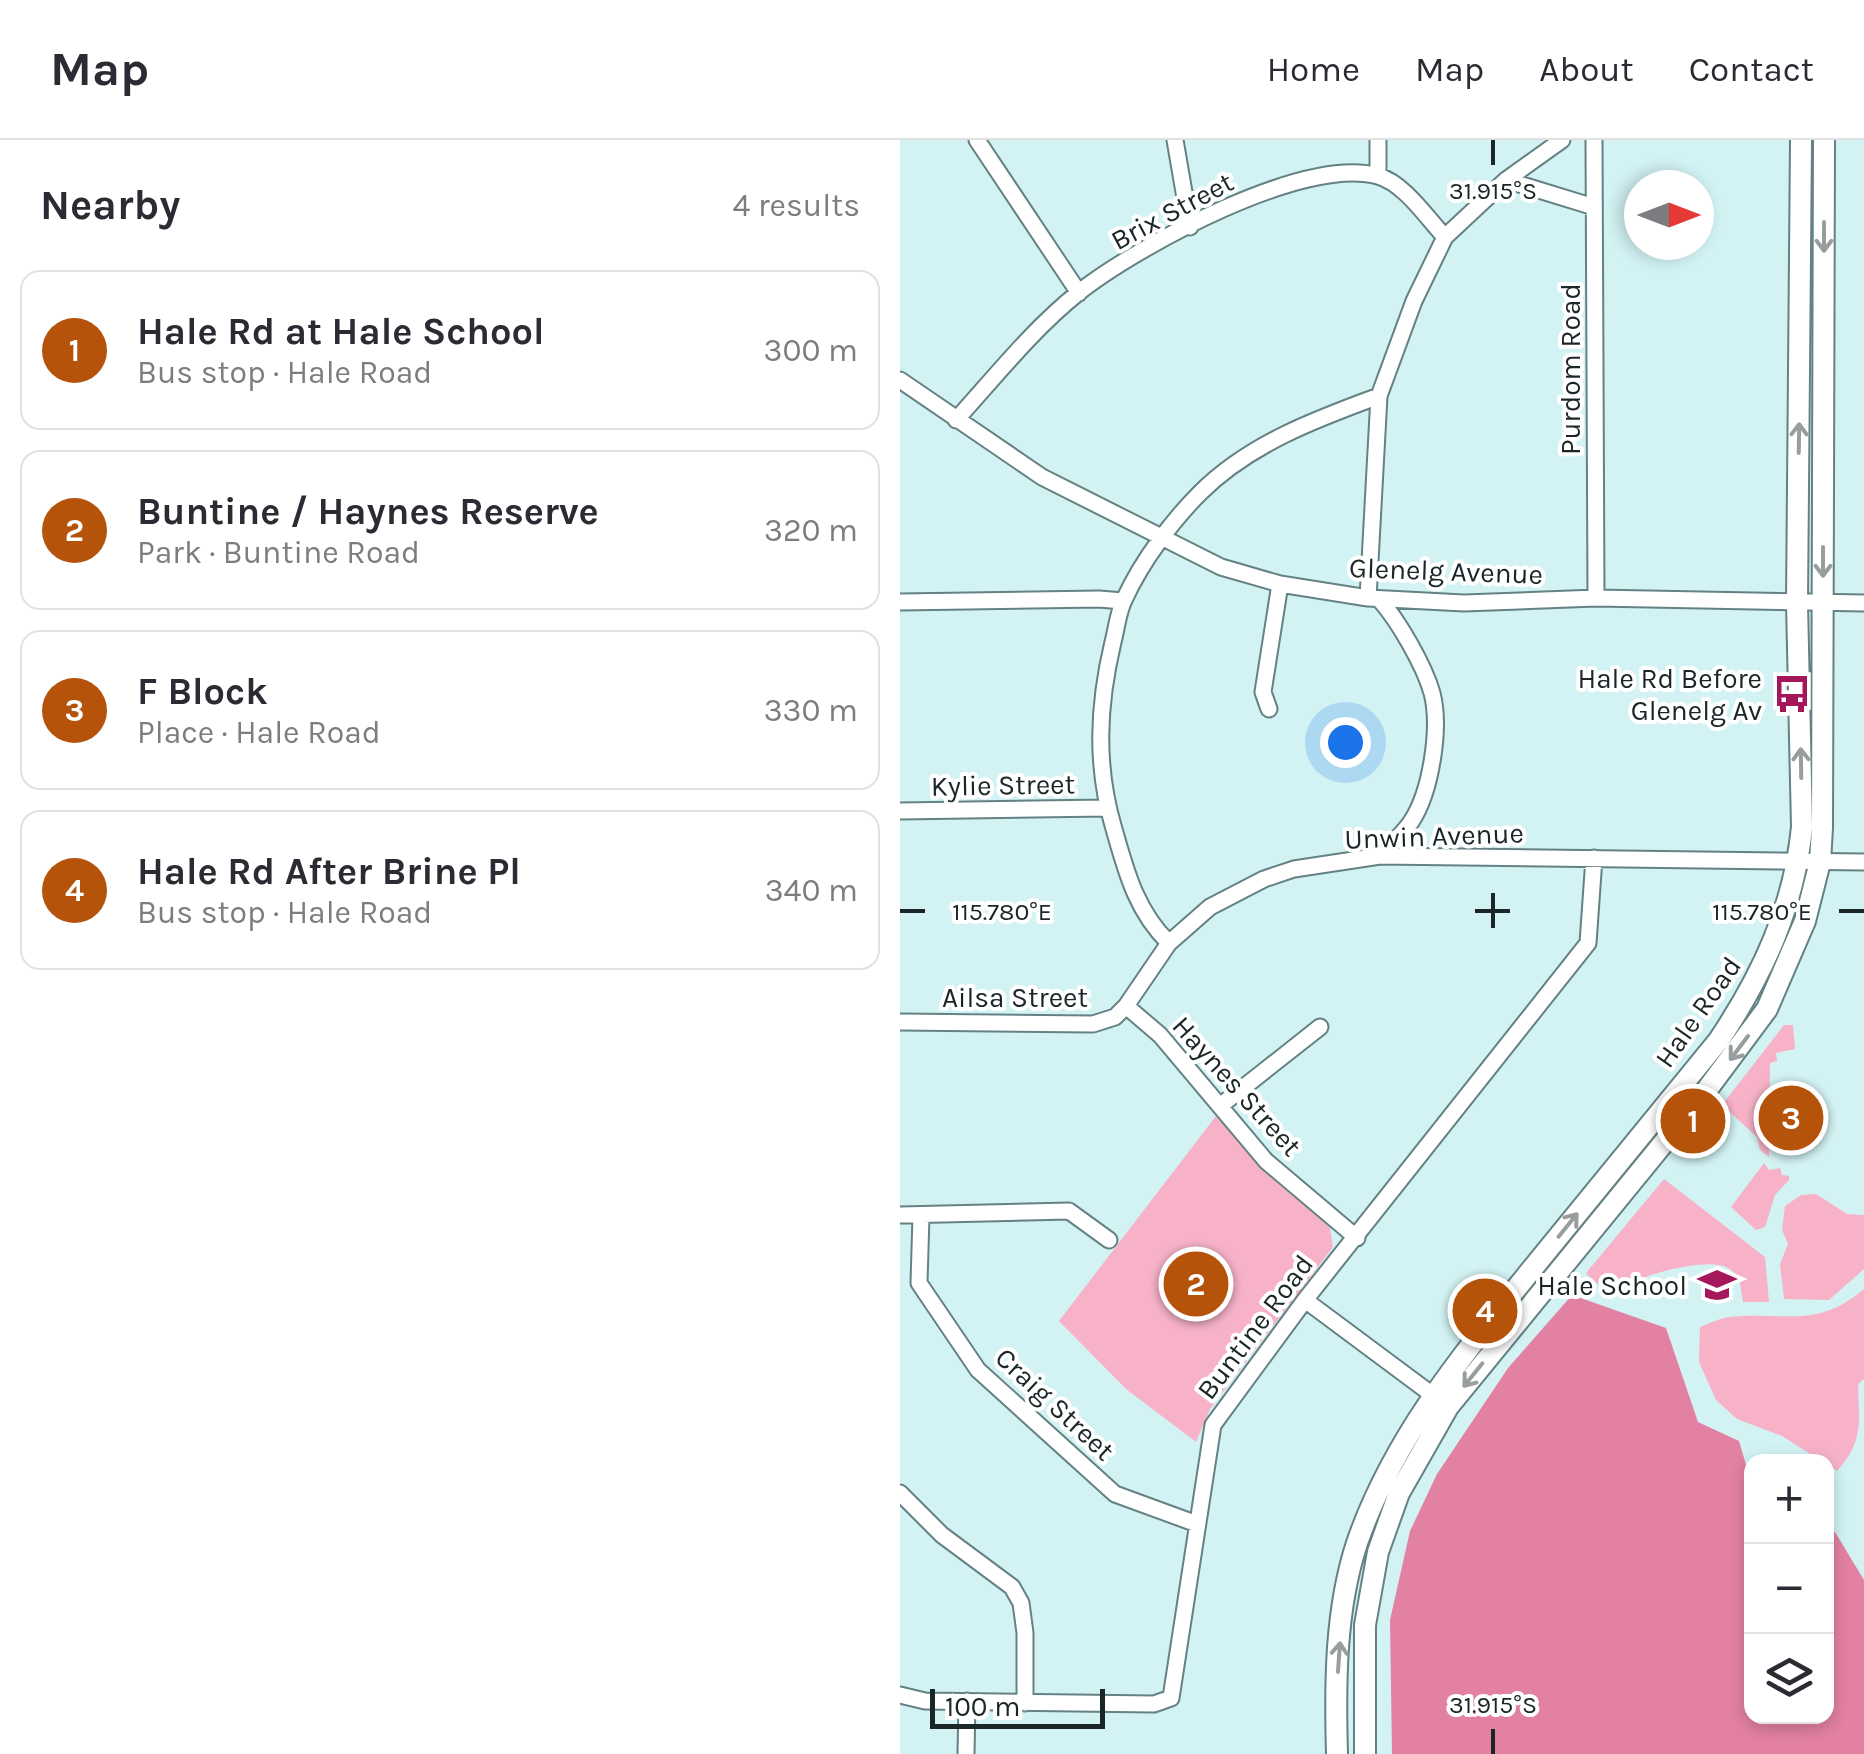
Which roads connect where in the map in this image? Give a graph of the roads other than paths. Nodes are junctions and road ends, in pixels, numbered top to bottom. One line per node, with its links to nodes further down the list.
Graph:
1 (977, 140): 13 (street)
2 (1175, 140): 11 (street)
3 (1378, 140): 8 (street)
4 (1562, 140): 9 (street)
5 (1594, 140): 10 (street, Purdom Road)
6 (1801, 140): 23 (main road, Hale Road, one-way to 6)
7 (1824, 140): 24 (main road, Hale Road, one-way to 24)
8 (1378, 176): 11 (street, Brix Street); 12 (street)
9 (1506, 180): 10 (street); 12 (street)
10 (1594, 207): 20 (street, Purdom Road)
11 (1190, 227): 13 (street, Brix Street)
12 (1445, 237): 15 (street)
13 (1079, 293): 16 (street, Brix Street)
14 (902, 383): 16 (street, Glenelg Avenue)
15 (1379, 396): 17 (street); 19 (street)
16 (956, 420): 17 (street, Glenelg Avenue)
17 (1164, 538): 18 (street, Glenelg Avenue); 22 (street)
18 (1280, 584): 19 (street, Glenelg Avenue); 26 (street)
19 (1373, 598): 20 (street, Glenelg Avenue); 29 (street)
20 (1596, 598): 23 (street, Glenelg Avenue)
21 (900, 602): 22 (street)
22 (1122, 602): 27 (street)
23 (1797, 603): 24 (street, Glenelg Avenue); 31 (main road, Hale Road, one-way to 23)
24 (1823, 603): 25 (street, Glenelg Avenue); 31 (main road, Hale Road)
25 (1864, 603)
26 (1269, 709)
27 (1106, 808): 28 (street, Kylie Street); 33 (street)
28 (900, 811)
29 (1380, 856): 30 (street, Unwin Avenue); 33 (street, Unwin Avenue)
30 (1594, 858): 31 (street, Unwin Avenue); 40 (street, Buntine Road)
31 (1809, 861): 32 (street, Unwin Avenue); 43 (main road, Hale Road)
32 (1864, 862)
33 (1169, 943): 34 (street, Unwin Avenue)
34 (1126, 1006): 35 (street, Ailsa Street); 37 (street, Haynes Street)
35 (900, 1022)
36 (1320, 1027): 37 (street)
37 (1220, 1106): 40 (street, Haynes Street)
38 (900, 1215): 39 (street)
39 (922, 1216): 41 (street); 45 (street, Craig Street)
40 (1357, 1238): 42 (street, Buntine Road)
41 (1109, 1240)
42 (1305, 1300): 43 (street); 45 (street, Buntine Road)
43 (1440, 1401): 50 (main road, Hale Road, one-way to 43); 51 (main road, Hale Road)
44 (900, 1493): 48 (street)
45 (1196, 1524): 48 (street, Buntine Road)
46 (900, 1695): 47 (street, Buntine Road)
47 (966, 1701): 48 (street, Buntine Road); 49 (street)
48 (1025, 1703)
49 (966, 1754)
50 (1337, 1754)
51 (1365, 1754)

